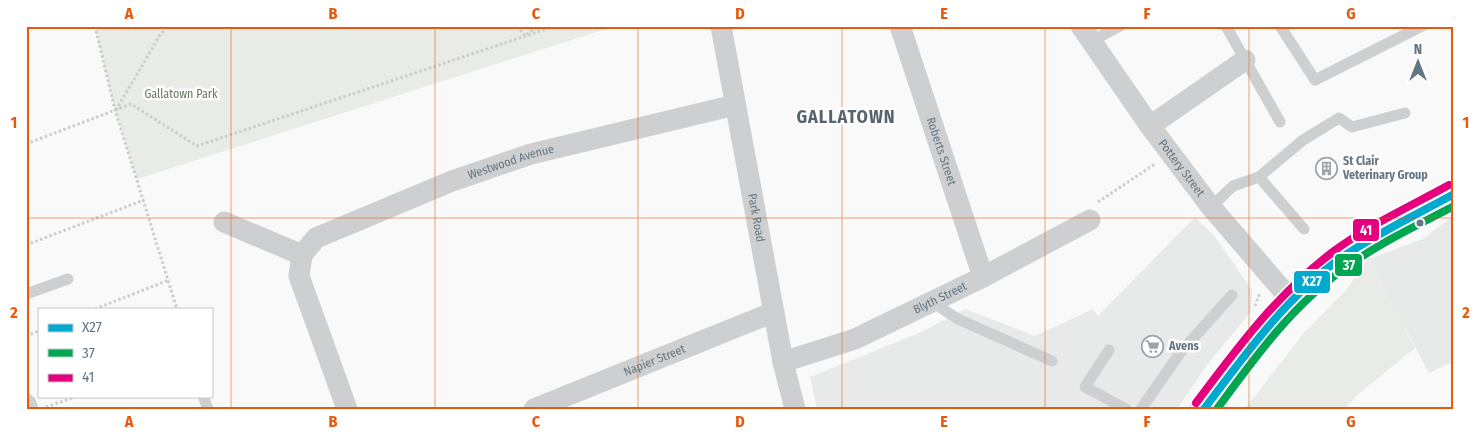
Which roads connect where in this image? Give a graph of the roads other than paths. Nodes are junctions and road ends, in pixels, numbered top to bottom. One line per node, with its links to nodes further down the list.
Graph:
1 (721, 26): 9 (street, Park Road)
2 (900, 26): 20 (street, Roberts Street)
3 (1120, 26): 7 (lane)
4 (1226, 26): 8 (lane)
5 (1280, 26): 6 (lane)
6 (1422, 26)
7 (1087, 33): 12 (street, Pottery Street)
8 (1245, 60): 11 (lane); 12 (street)
9 (735, 105): 19 (street, Westwood Avenue); 26 (street, Park Road)
10 (1405, 113): 13 (lane)
11 (1280, 122)
12 (1150, 126): 15 (street, Pottery Street)
13 (1258, 177): 15 (lane); 18 (lane)
14 (1454, 194): 24 (main road)
15 (1211, 207): 24 (street, Pottery Street)
16 (1090, 220): 20 (street, Blyth Street)
17 (224, 222): 19 (street)
18 (1304, 229)
19 (302, 255): 32 (street)
20 (983, 277): 25 (street, Blyth Street)
21 (68, 279): 22 (lane)
22 (26, 294)
23 (1232, 295): 36 (lane)
24 (1292, 301): 37 (main road)
25 (932, 302): 28 (lane); 29 (street, Blyth Street)
26 (774, 312): 29 (street, Park Road); 33 (street, Napier Street)
27 (1109, 350): 35 (lane)
28 (1052, 361)
29 (784, 362): 34 (street, Park Road)
30 (26, 404): 31 (street)
31 (28, 409)
32 (347, 409)
33 (534, 409)
34 (795, 409)
35 (1126, 409)
36 (1141, 409)
37 (1204, 409)

